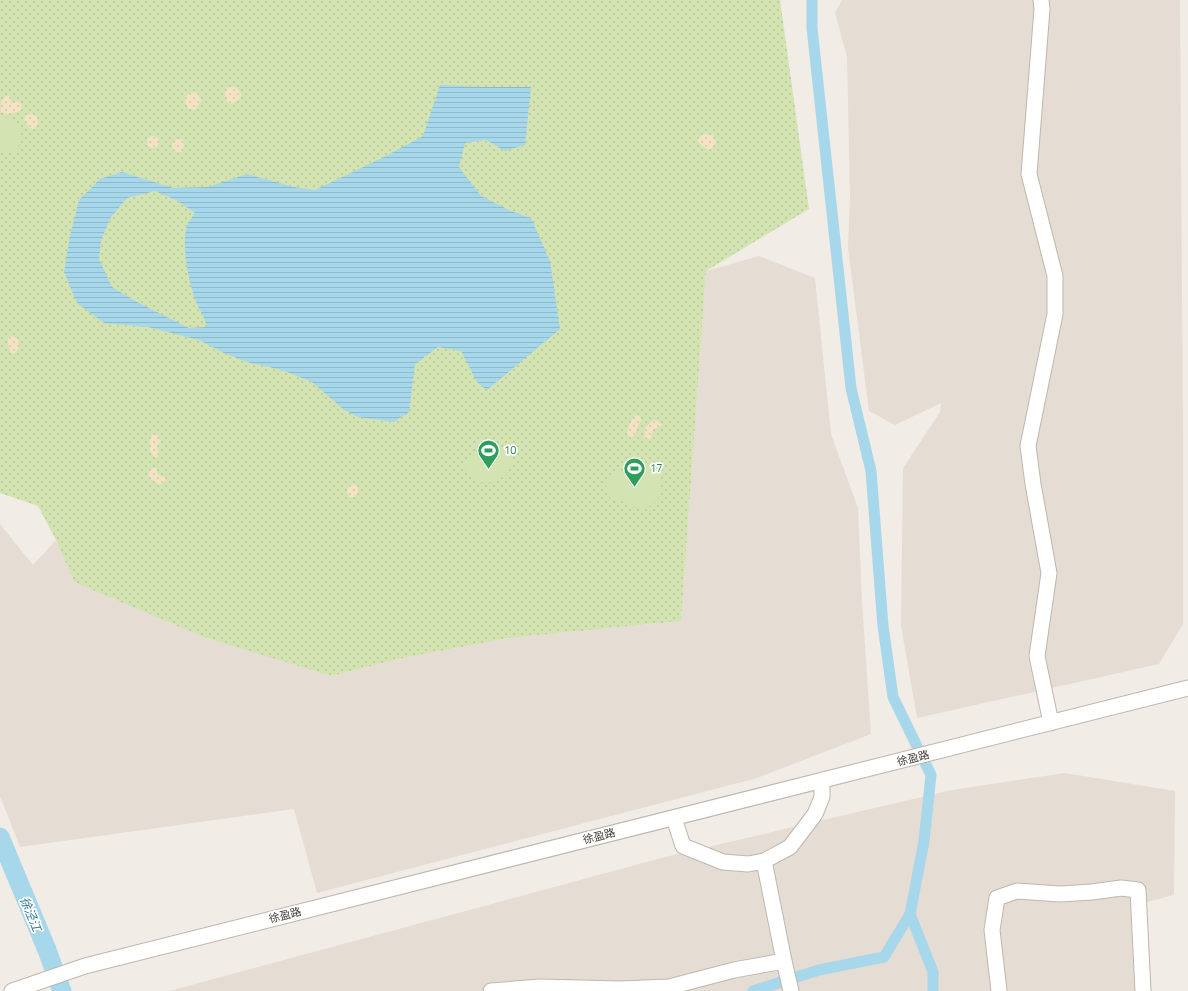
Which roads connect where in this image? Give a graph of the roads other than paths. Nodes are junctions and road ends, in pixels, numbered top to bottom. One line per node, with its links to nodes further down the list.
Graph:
1 (1040, 0): 3 (street)
2 (1188, 688): 3 (street, 徐盈路)
3 (1051, 723): 4 (street, 徐盈路)
4 (822, 780): 5 (street, 徐盈路); 6 (street)
5 (674, 818): 6 (street); 9 (street, 徐盈路)
6 (764, 861): 7 (street)
7 (784, 962): 8 (street); 10 (street)
8 (791, 990)
9 (12, 991)
10 (491, 991)
11 (999, 991): 12 (street)
12 (1143, 991)

